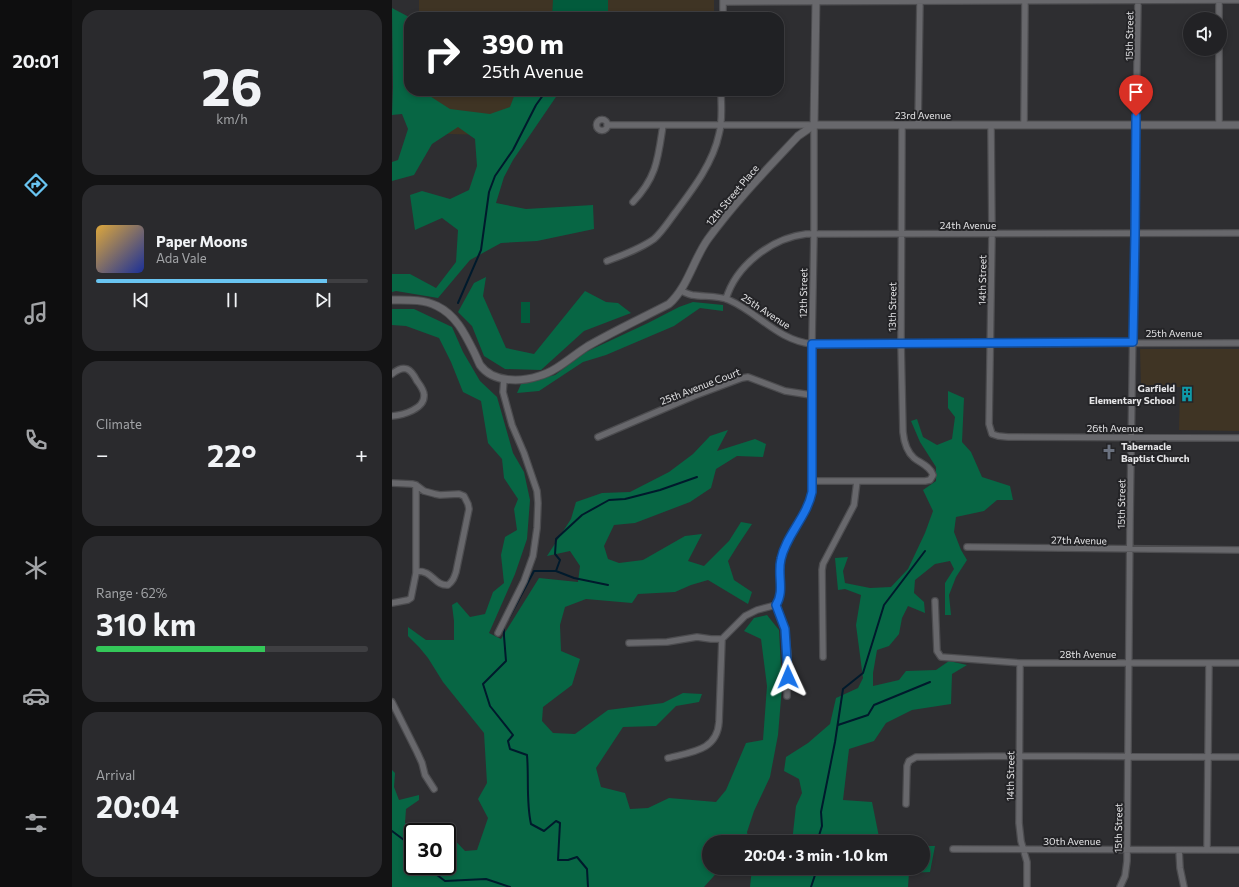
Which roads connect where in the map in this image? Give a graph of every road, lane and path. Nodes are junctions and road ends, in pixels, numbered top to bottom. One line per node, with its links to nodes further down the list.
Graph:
1 (1025, 0): 2 (street); 7 (street); 19 (street)
2 (1138, 0): 3 (street); 20 (street, 15th Street)
3 (1219, 0): 4 (street); 9 (street)
4 (1239, 0)
5 (723, 1): 6 (street); 8 (street)
6 (816, 1): 7 (street); 15 (street, 12th Street)
7 (920, 1): 17 (street)
8 (723, 12)
9 (1219, 12)
10 (1219, 56): 21 (street)
11 (721, 96): 14 (street)
12 (607, 125): 13 (street, 23rd Avenue)
13 (663, 125): 14 (street, 23rd Avenue); 23 (street)
14 (721, 125): 15 (street, 23rd Avenue); 29 (street)
15 (814, 125): 16 (street, 23rd Avenue); 25 (street, 12th Street); 30 (street, 12th Street Place)
16 (902, 125): 17 (street, 23rd Avenue); 26 (street, 13th Street)
17 (918, 125): 18 (street, 23rd Avenue)
18 (992, 125): 19 (street, 23rd Avenue); 27 (street, 14th Street)
19 (1024, 125): 20 (street, 23rd Avenue)
20 (1135, 125): 21 (street, 23rd Avenue); 28 (street, 15th Street)
21 (1219, 125): 22 (street, 23rd Avenue)
22 (1239, 125)
23 (633, 202)
24 (1239, 233): 28 (street, 24th Avenue)
25 (814, 234): 26 (street, 24th Avenue); 31 (street, 24th Avenue); 37 (street, 12th Street)
26 (902, 234): 27 (street, 24th Avenue); 35 (street, 13th Street)
27 (992, 234): 28 (street, 24th Avenue); 36 (street, 14th Street)
28 (1135, 234): 33 (street, 15th Street)
29 (607, 261)
30 (681, 291): 31 (street, 25th Avenue); 39 (street)
31 (726, 299): 37 (street, 25th Avenue)
32 (392, 300): 39 (street)
33 (1133, 342): 34 (street, 25th Avenue); 36 (street, 25th Avenue); 44 (street, 15th Street)
34 (1239, 342)
35 (900, 343): 36 (street, 25th Avenue); 37 (street, 25th Avenue); 47 (street, 13th Street)
36 (990, 343): 42 (street, 14th Street)
37 (812, 344): 40 (street, 12th Street)
38 (392, 374): 41 (street)
39 (504, 379): 57 (street)
40 (811, 395): 43 (street, 25th Avenue Court); 46 (street, 12th Street)
41 (392, 416)
42 (992, 434): 44 (street, 26th Avenue)
43 (598, 437)
44 (1132, 437): 45 (street, 26th Avenue); 51 (street, 15th Street)
45 (1239, 438)
46 (812, 480): 47 (street); 56 (street, 12th Street)
47 (857, 481): 60 (street)
48 (392, 483): 49 (street)
49 (416, 485): 53 (street); 53 (street)
50 (967, 547): 51 (street, 27th Avenue)
51 (1130, 549): 52 (street, 27th Avenue); 62 (street, 15th Street)
52 (1239, 550)
53 (416, 571): 55 (street)
54 (935, 602): 61 (street, 28th Avenue)
55 (392, 603)
56 (776, 605): 58 (street); 65 (street)
57 (498, 633)
58 (722, 639): 59 (street); 71 (street)
59 (629, 643)
60 (823, 657)
61 (1020, 663): 62 (street, 28th Avenue); 67 (street, 14th Street)
62 (1129, 663): 63 (street, 28th Avenue); 68 (street, 15th Street)
63 (1209, 663): 64 (street, 28th Avenue); 69 (street)
64 (1239, 663)
65 (787, 696)
66 (392, 702): 72 (street)
67 (1020, 756): 68 (street); 73 (street); 75 (street, 14th Street)
68 (1128, 756): 69 (street); 76 (street, 15th Street)
69 (1208, 757): 70 (street); 78 (street)
70 (1239, 757)
71 (668, 758)
72 (434, 789)
73 (906, 804)
74 (953, 849): 75 (street, 30th Avenue)
75 (1023, 850): 76 (street, 30th Avenue); 80 (street, 14th Street)
76 (1127, 850): 77 (street, 30th Avenue); 81 (street, 15th Street)
77 (1179, 850): 78 (street, 30th Avenue); 82 (street)
78 (1207, 850): 79 (street, 30th Avenue)
79 (1239, 850)
80 (1027, 887)
81 (1120, 887)
82 (1184, 887)

